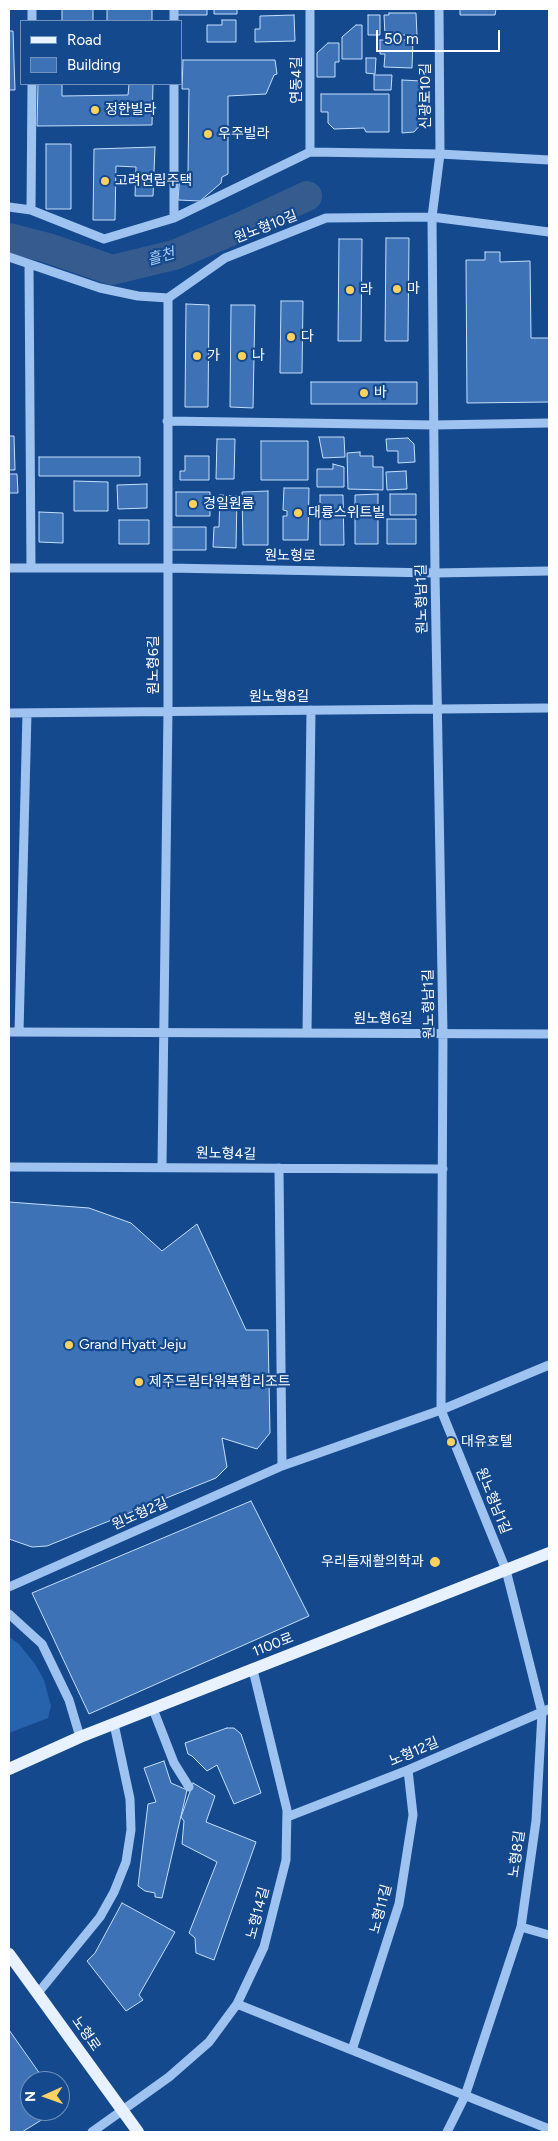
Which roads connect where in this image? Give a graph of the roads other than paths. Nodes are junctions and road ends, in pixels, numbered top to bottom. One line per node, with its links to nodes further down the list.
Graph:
1 (310, 9): 5 (street, 연동4길)
2 (439, 9): 6 (street, 신광로10길)
3 (32, 85): 9 (street)
4 (174, 85): 11 (street)
5 (310, 152): 6 (street); 11 (street)
6 (440, 154): 7 (street); 10 (street, 원노형남1길)
7 (549, 160)
8 (9, 207): 9 (street)
9 (31, 210): 11 (street)
10 (432, 217): 12 (street, 원노형10길); 15 (street, 원노형10길); 18 (street, 원노형남1길)
11 (174, 218)
12 (549, 232)
13 (9, 257): 14 (street)
14 (29, 265): 15 (street); 20 (street)
15 (168, 298): 16 (street, 원노형6길)
16 (167, 421): 18 (street); 21 (street, 원노형6길)
17 (549, 423): 18 (street)
18 (434, 425): 23 (street, 원노형남1길)
19 (9, 568): 20 (street, 원노형로)
20 (31, 568): 21 (street, 원노형로)
21 (168, 568): 23 (street, 원노형로); 27 (street, 원노형6길)
22 (549, 571): 23 (street, 원노형로)
23 (435, 573): 25 (street, 원노형남1길)
24 (549, 708): 25 (street, 원노형8길)
25 (438, 709): 26 (street, 원노형8길); 34 (street, 원노형남1길)
26 (311, 710): 27 (street, 원노형8길); 33 (street)
27 (168, 711): 29 (street, 원노형8길); 32 (street, 원노형6길)
28 (9, 713): 29 (street, 원노형8길)
29 (27, 713): 31 (street)
30 (9, 1032): 31 (street, 원노형6길)
31 (20, 1032): 32 (street, 원노형6길)
32 (164, 1032): 33 (street, 원노형6길); 36 (street, 원노형6길)
33 (307, 1033): 34 (street, 원노형6길)
34 (443, 1033): 35 (street, 원노형6길); 39 (street, 원노형남1길)
35 (549, 1034)
36 (162, 1166): 37 (street, 원노형4길); 38 (street, 원노형4길)
37 (9, 1167)
38 (279, 1168): 39 (street, 원노형4길); 42 (street)
39 (443, 1169): 41 (street, 원노형남1길)
40 (549, 1365): 41 (street, 원노형2길)
41 (441, 1410): 42 (street, 원노형2길); 44 (street, 원노형남1길)
42 (282, 1466): 45 (street, 원노형2길)
43 (549, 1553): 44 (main road, 1100로)
44 (506, 1570): 47 (main road, 1100로); 49 (street, 노형8길)
45 (9, 1587)
46 (9, 1614): 51 (street)
47 (253, 1670): 48 (main road, 1100로); 55 (street, 노형14길)
48 (153, 1708): 50 (main road, 1100로); 54 (street)
49 (545, 1711): 53 (street, 노형12길); 56 (street, 노형8길)
50 (114, 1724): 51 (main road, 1100로); 59 (street)
51 (80, 1737): 52 (main road, 1100로)
52 (9, 1769)
53 (408, 1770): 55 (street, 노형12길); 61 (street, 노형11길)
54 (189, 1786)
55 (287, 1817): 60 (street, 노형14길)
56 (521, 1927): 57 (street); 62 (street, 노형8길)
57 (549, 1935)
58 (9, 1954): 59 (main road, 노형로)
59 (38, 1993): 63 (main road, 노형로)
60 (237, 2004): 61 (street); 63 (street, 노형14길)
61 (352, 2050): 62 (street)
62 (465, 2096): 64 (street); 67 (street, 노형8길)
63 (121, 2110): 65 (street, 노형14길); 66 (main road, 노형로)
64 (549, 2129)
65 (92, 2132)
66 (138, 2132)
67 (447, 2132)

